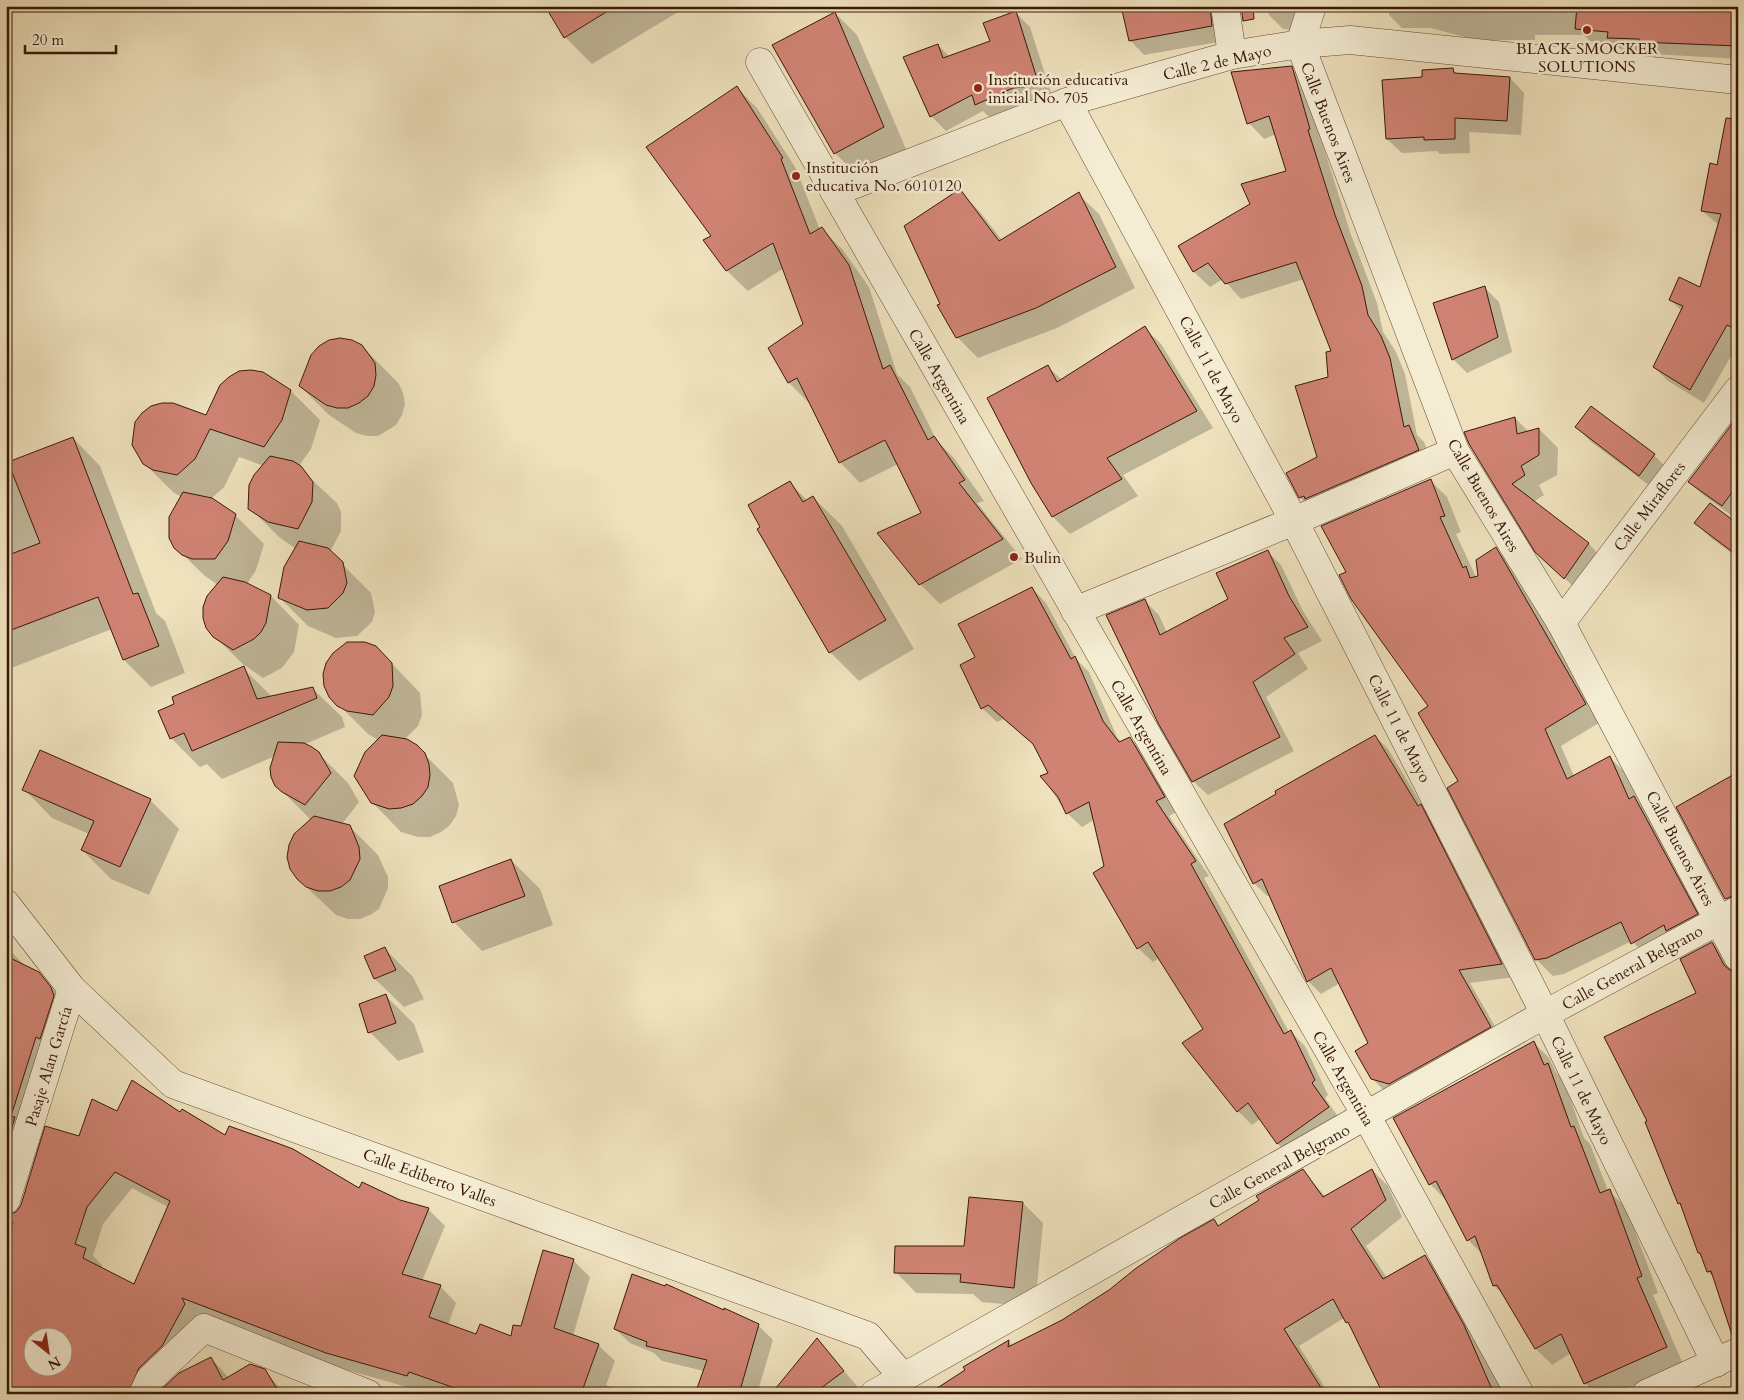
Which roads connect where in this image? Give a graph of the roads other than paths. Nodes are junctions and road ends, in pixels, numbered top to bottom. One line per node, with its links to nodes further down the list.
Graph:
1 (1225, 6): 4 (street)
2 (1312, 6): 3 (street, Calle Buenos Aires)
3 (1300, 44): 4 (street, Calle 2 de Mayo); 6 (street, Calle 2 de Mayo); 10 (street, Calle Buenos Aires)
4 (1232, 55): 7 (street, Calle 2 de Mayo)
5 (760, 62): 8 (street, Calle Argentina)
6 (1738, 80)
7 (1067, 102): 8 (street, Calle 2 de Mayo); 11 (street, Calle 11 de Mayo)
8 (835, 192): 12 (street, Calle Argentina)
9 (1738, 390): 13 (street, Calle Miraflores)
10 (1455, 451): 11 (street); 13 (street, Calle Buenos Aires)
11 (1294, 521): 12 (street); 18 (street, Calle 11 de Mayo)
12 (1075, 611): 19 (street, Calle Argentina)
13 (1561, 623): 15 (street, Calle Buenos Aires)
14 (6, 904): 17 (street, Calle Ediberto Valles)
15 (1728, 915): 16 (street, Calle Buenos Aires); 18 (street, Calle General Belgrano)
16 (1738, 958)
17 (72, 989): 20 (street, Pasaje Alan García); 22 (street, Calle Ediberto Valles)
18 (1545, 1014): 19 (street, Calle General Belgrano); 21 (street, Calle 11 de Mayo)
19 (1367, 1117): 22 (street, Calle General Belgrano); 26 (street, Calle Argentina)
20 (6, 1200)
21 (1727, 1357): 27 (street)
22 (902, 1376): 25 (street, Calle General Belgrano)
23 (143, 1394): 24 (street)
24 (368, 1394)
25 (874, 1394)
26 (1520, 1394)
27 (1646, 1394)

